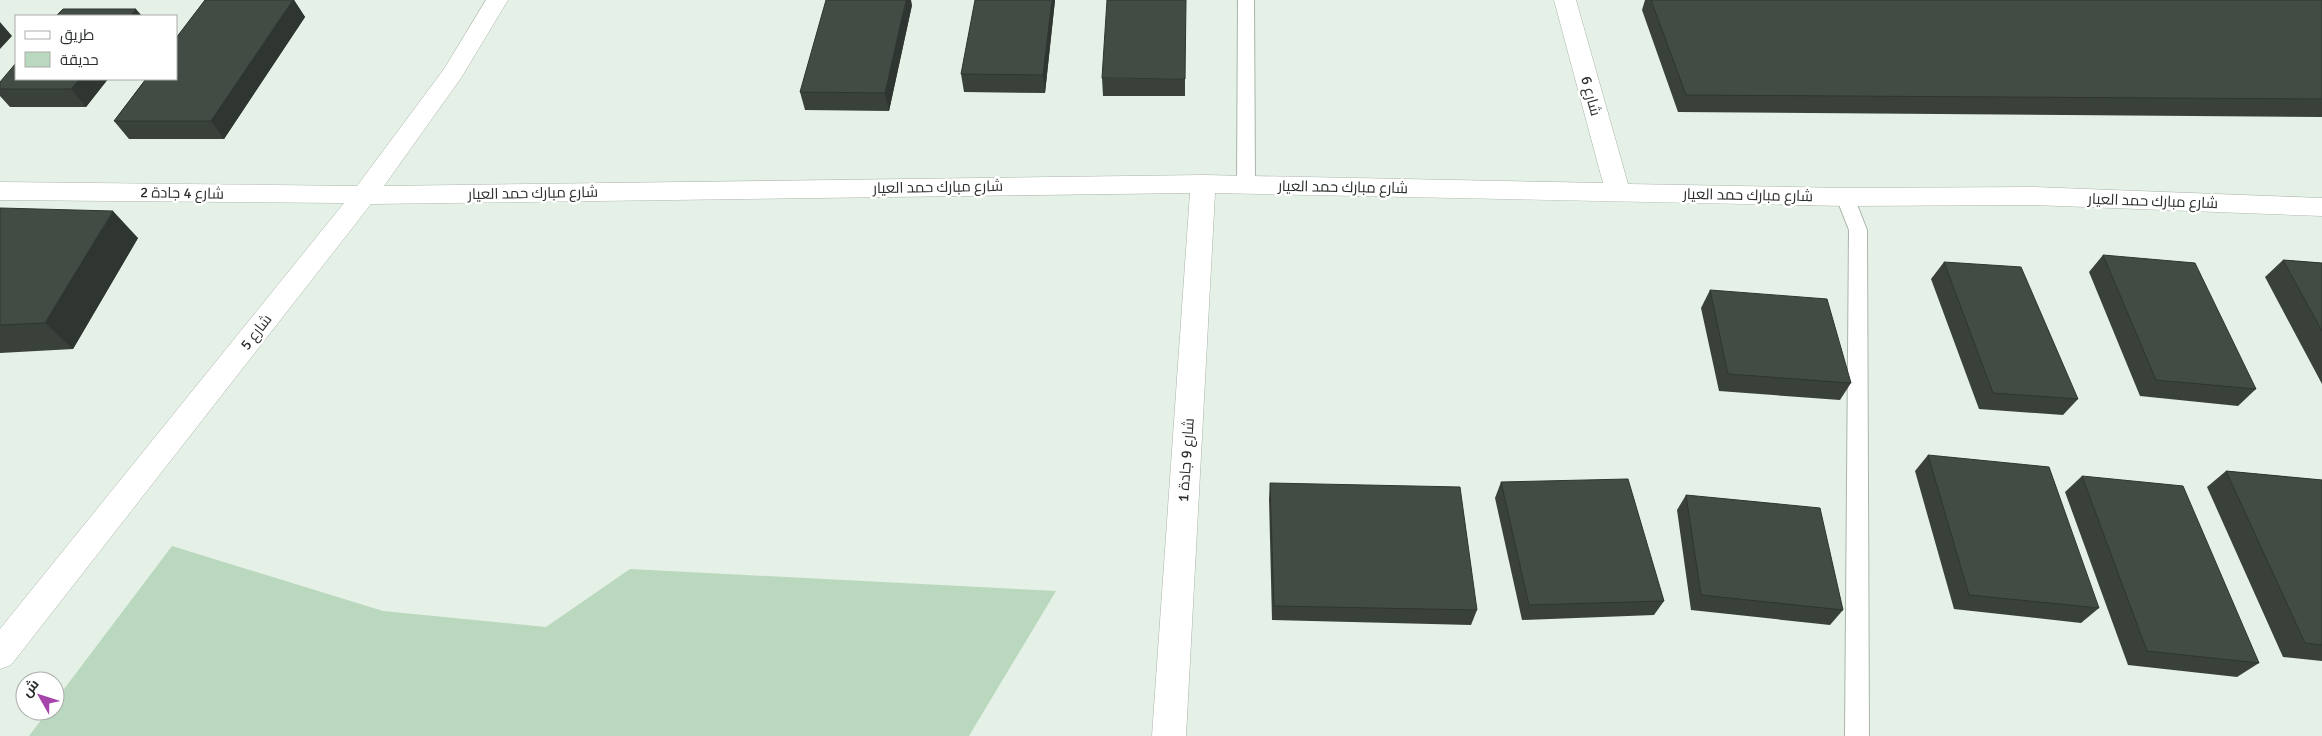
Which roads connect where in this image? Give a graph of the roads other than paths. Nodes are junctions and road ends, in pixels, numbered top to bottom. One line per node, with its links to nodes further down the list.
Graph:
1 (497, 0): 8 (street, شارع 5)
2 (1246, 0): 5 (lane)
3 (1565, 0): 7 (street, شارع 6)
4 (1203, 184): 5 (street, شارع مبارك حمد العيار); 8 (street, شارع مبارك حمد العيار); 12 (street, شارع 9 جادة 1)
5 (1246, 184): 7 (street, شارع مبارك حمد العيار)
6 (0, 191): 8 (street, شارع 4 جادة 2)
7 (1618, 193): 9 (street, شارع مبارك حمد العيار)
8 (364, 195): 11 (street, شارع 5)
9 (1845, 197): 10 (street, شارع مبارك حمد العيار); 13 (lane)
10 (2322, 207)
11 (0, 654)
12 (1169, 736)
13 (1857, 736)

